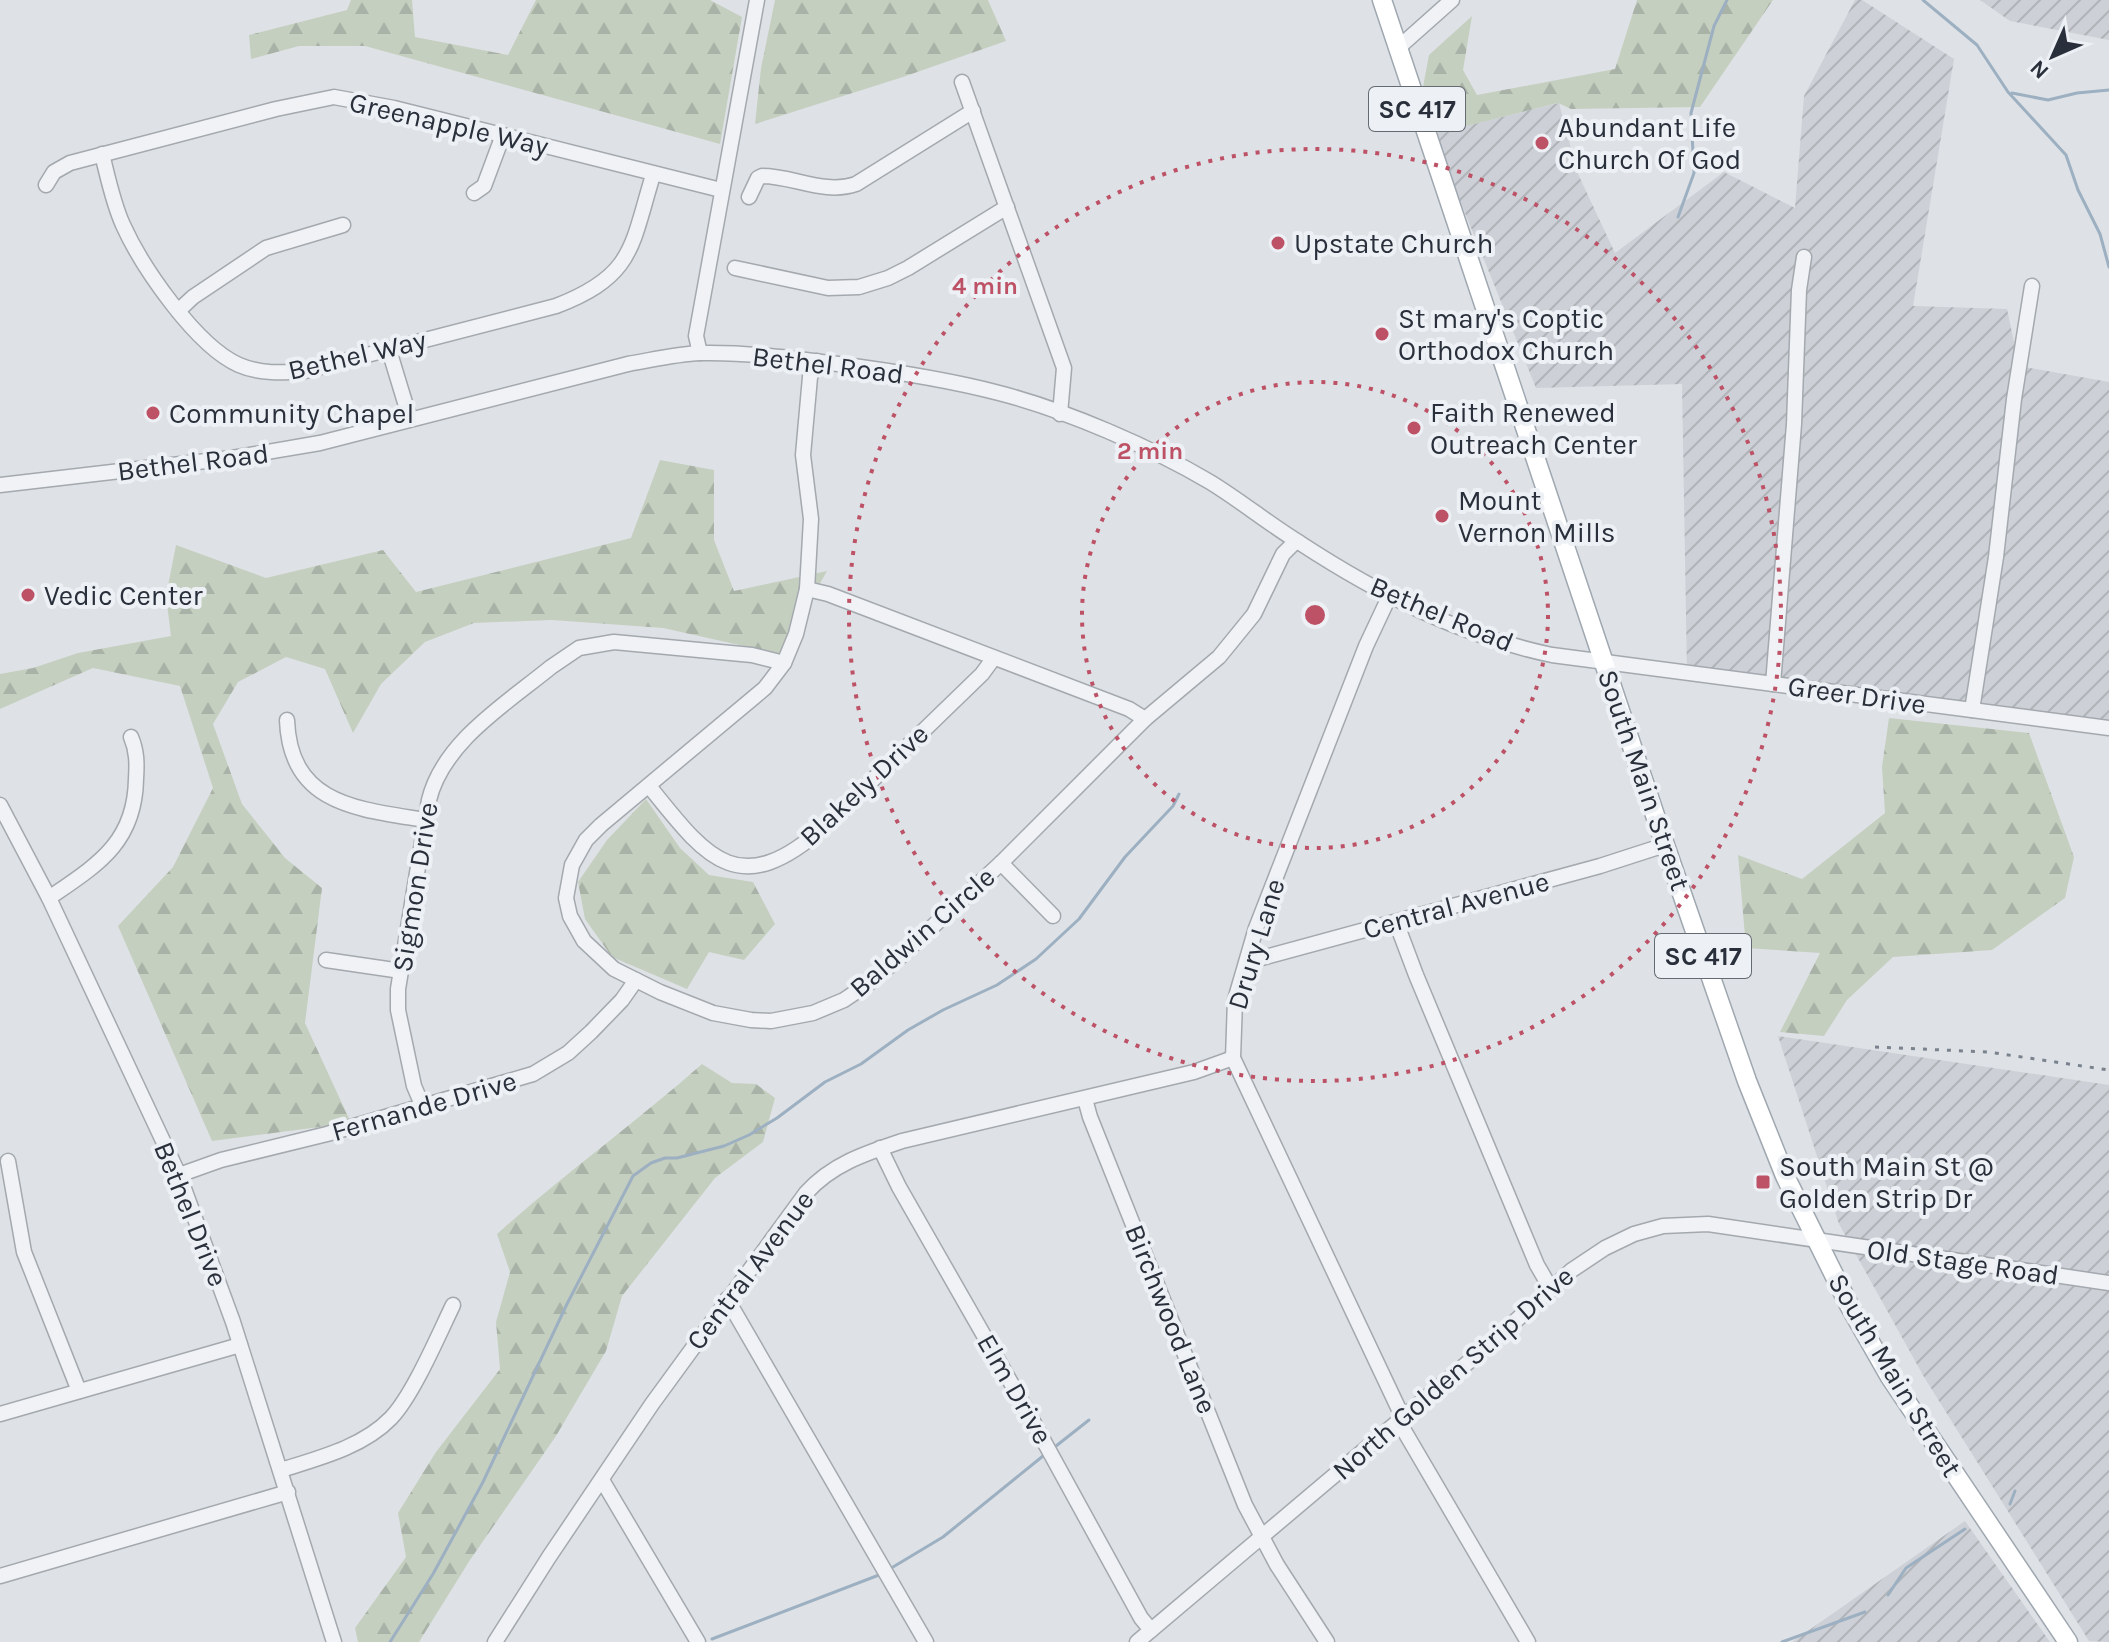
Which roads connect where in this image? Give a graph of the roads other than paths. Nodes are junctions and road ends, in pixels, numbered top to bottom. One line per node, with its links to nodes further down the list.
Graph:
1 (757, 0): 11 (street)
2 (1382, 0): 4 (main road, South Main Street / SC 417)
3 (1452, 0): 4 (street)
4 (1398, 48): 30 (main road, South Main Street / SC 417)
5 (962, 82): 6 (street)
6 (973, 111): 13 (street); 14 (street)
7 (503, 135): 8 (street, Greenapple Way); 9 (street, Greenapple Way); 12 (street)
8 (102, 154): 10 (street, Greenapple Way); 19 (street, Bethel Way)
9 (653, 175): 11 (street, Greenapple Way); 20 (street, Bethel Way)
10 (46, 185)
11 (721, 190): 21 (street)
12 (474, 193)
13 (749, 197)
14 (1007, 207): 17 (street); 23 (street)
15 (343, 225): 19 (street)
16 (1804, 257): 32 (street)
17 (735, 268)
18 (2032, 286): 33 (street)
19 (178, 311): 20 (street, Bethel Way)
20 (389, 350): 24 (street)
21 (700, 353): 22 (street, Bethel Road); 24 (street, Bethel Road)
22 (817, 361): 23 (street, Bethel Road); 27 (street, Baldwin Circle)
23 (1060, 414): 26 (street, Bethel Road)
24 (410, 419): 25 (street, Bethel Road)
25 (0, 485)
26 (1296, 541): 28 (street, Bethel Road); 34 (street, Baldwin Circle)
27 (807, 589): 29 (street); 31 (street, Baldwin Circle)
28 (1389, 597): 30 (street, Bethel Road); 48 (street, Drury Lane)
29 (993, 659): 34 (street); 38 (street, Blakely Drive)
30 (1604, 662): 32 (street, Greer Drive); 42 (main road, South Main Street / SC 417)
31 (784, 663): 38 (street, Baldwin Circle); 40 (street, Sigmon Drive)
32 (1773, 684): 33 (street, Greer Drive)
33 (1972, 710): 36 (street, Greer Drive)
34 (1145, 719): 43 (street, Baldwin Circle)
35 (287, 720): 40 (street)
36 (2109, 728)
37 (131, 737): 44 (street)
38 (649, 786): 50 (street, Baldwin Circle)
39 (0, 805): 41 (street, Bethel Drive)
40 (425, 820): 49 (street, Sigmon Drive)
41 (6, 831): 44 (street, Bethel Drive)
42 (1665, 845): 46 (street, Central Avenue); 57 (main road, South Main Street / SC 417)
43 (1001, 863): 45 (street); 50 (street, Baldwin Circle)
44 (49, 898): 56 (street, Bethel Drive)
45 (1053, 916)
46 (1396, 922): 48 (street, Central Avenue); 59 (street)
47 (326, 960): 49 (street)
48 (1247, 962): 51 (street, Drury Lane)
49 (401, 971): 53 (street, Sigmon Drive)
50 (636, 980): 53 (street, Fernande Drive)
51 (1233, 1058): 52 (street, Central Avenue); 65 (street, Drury Lane)
52 (1085, 1099): 54 (street, Central Avenue); 69 (street, Birchwood Lane)
53 (423, 1107): 56 (street, Fernande Drive)
54 (880, 1148): 60 (street, Central Avenue); 71 (street, Elm Drive)
55 (8, 1161): 63 (street)
56 (179, 1175): 62 (street, Bethel Drive)
57 (1817, 1241): 58 (street, Old Stage Road); 59 (street, North Golden Strip Drive); 79 (main road, South Main Street / SC 417)
58 (2109, 1283)
59 (1551, 1289): 65 (street, North Golden Strip Drive)
60 (727, 1299): 67 (street, Central Avenue); 75 (street)
61 (453, 1305): 66 (street)
62 (240, 1345): 63 (street); 66 (street, Bethel Drive)
63 (79, 1391): 64 (street)
64 (0, 1414)
65 (1401, 1420): 69 (street, North Golden Strip Drive); 78 (street, Drury Lane)
66 (281, 1470): 68 (street, Bethel Drive)
67 (602, 1480): 73 (street, Central Avenue); 74 (street)
68 (288, 1492): 70 (street); 72 (street, Bethel Drive)
69 (1261, 1538): 71 (street, North Golden Strip Drive); 77 (street, Birchwood Lane)
70 (0, 1576)
71 (1151, 1630): 76 (street, North Golden Strip Drive)
72 (334, 1642)
73 (495, 1642)
74 (698, 1642)
75 (926, 1642)
76 (1137, 1642)
77 (1327, 1642)
78 (1528, 1642)
79 (2068, 1642)

